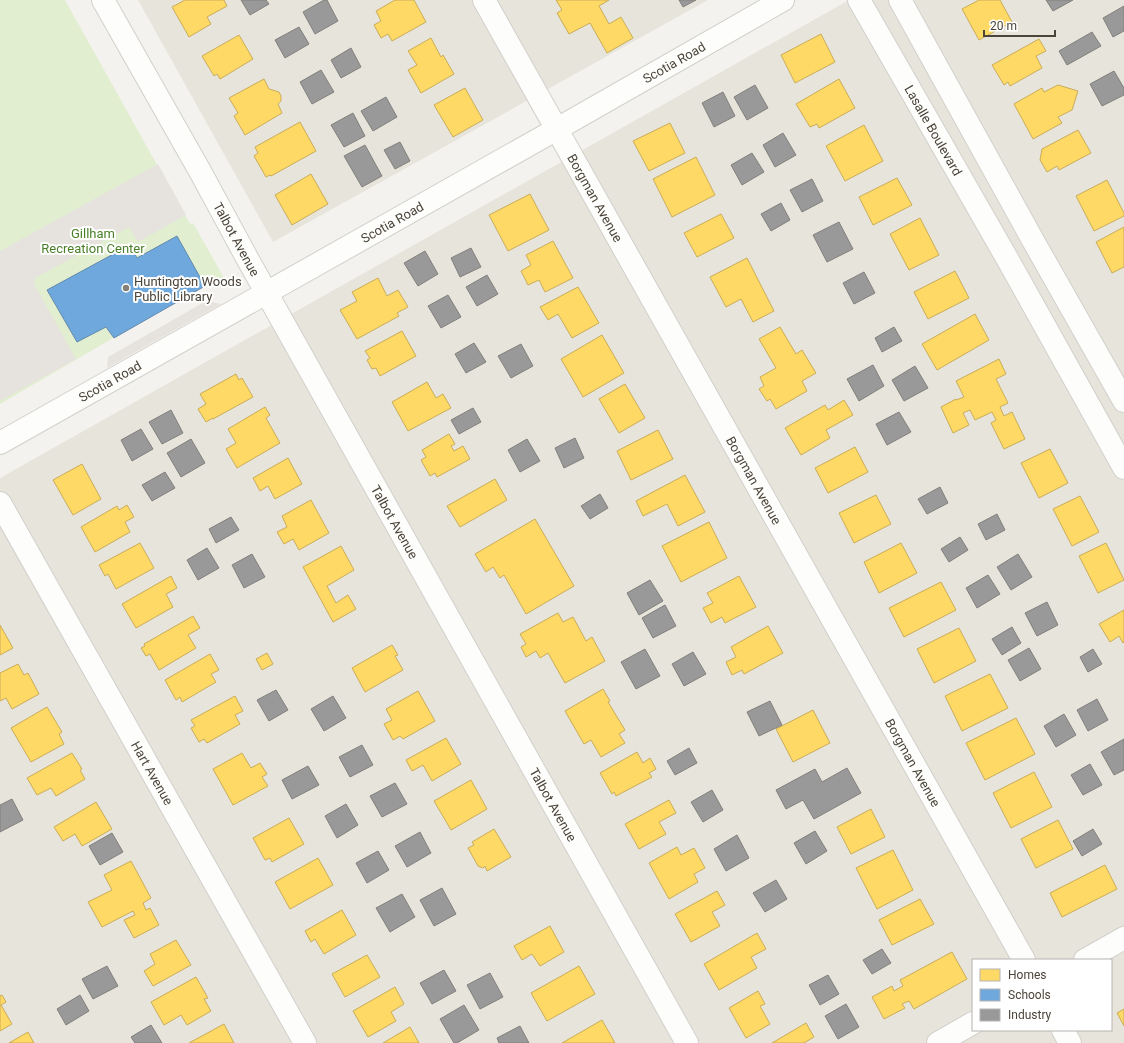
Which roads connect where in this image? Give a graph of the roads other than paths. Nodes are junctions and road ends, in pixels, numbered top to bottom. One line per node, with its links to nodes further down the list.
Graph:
1 (103, 0): 9 (street, Talbot Avenue)
2 (484, 0): 6 (street, Borgman Avenue)
3 (783, 0): 6 (street, Scotia Road)
4 (859, 0): 8 (street, Lasalle Boulevard)
5 (900, 0): 7 (street)
6 (557, 129): 9 (street, Scotia Road); 15 (street, Borgman Avenue)
7 (1036, 244): 8 (street); 10 (street)
8 (1008, 260): 12 (street, Lasalle Boulevard)
9 (267, 292): 11 (street, Scotia Road); 20 (street, Talbot Avenue)
10 (1124, 401)
11 (0, 443)
12 (1124, 468)
13 (0, 503): 19 (street, Hart Avenue)
14 (1124, 938): 16 (street)
15 (1023, 959)
16 (1087, 959)
17 (972, 1024): 21 (street)
18 (1064, 1031): 22 (street)
19 (305, 1043)
20 (687, 1043)
21 (938, 1043)
22 (1070, 1043)

